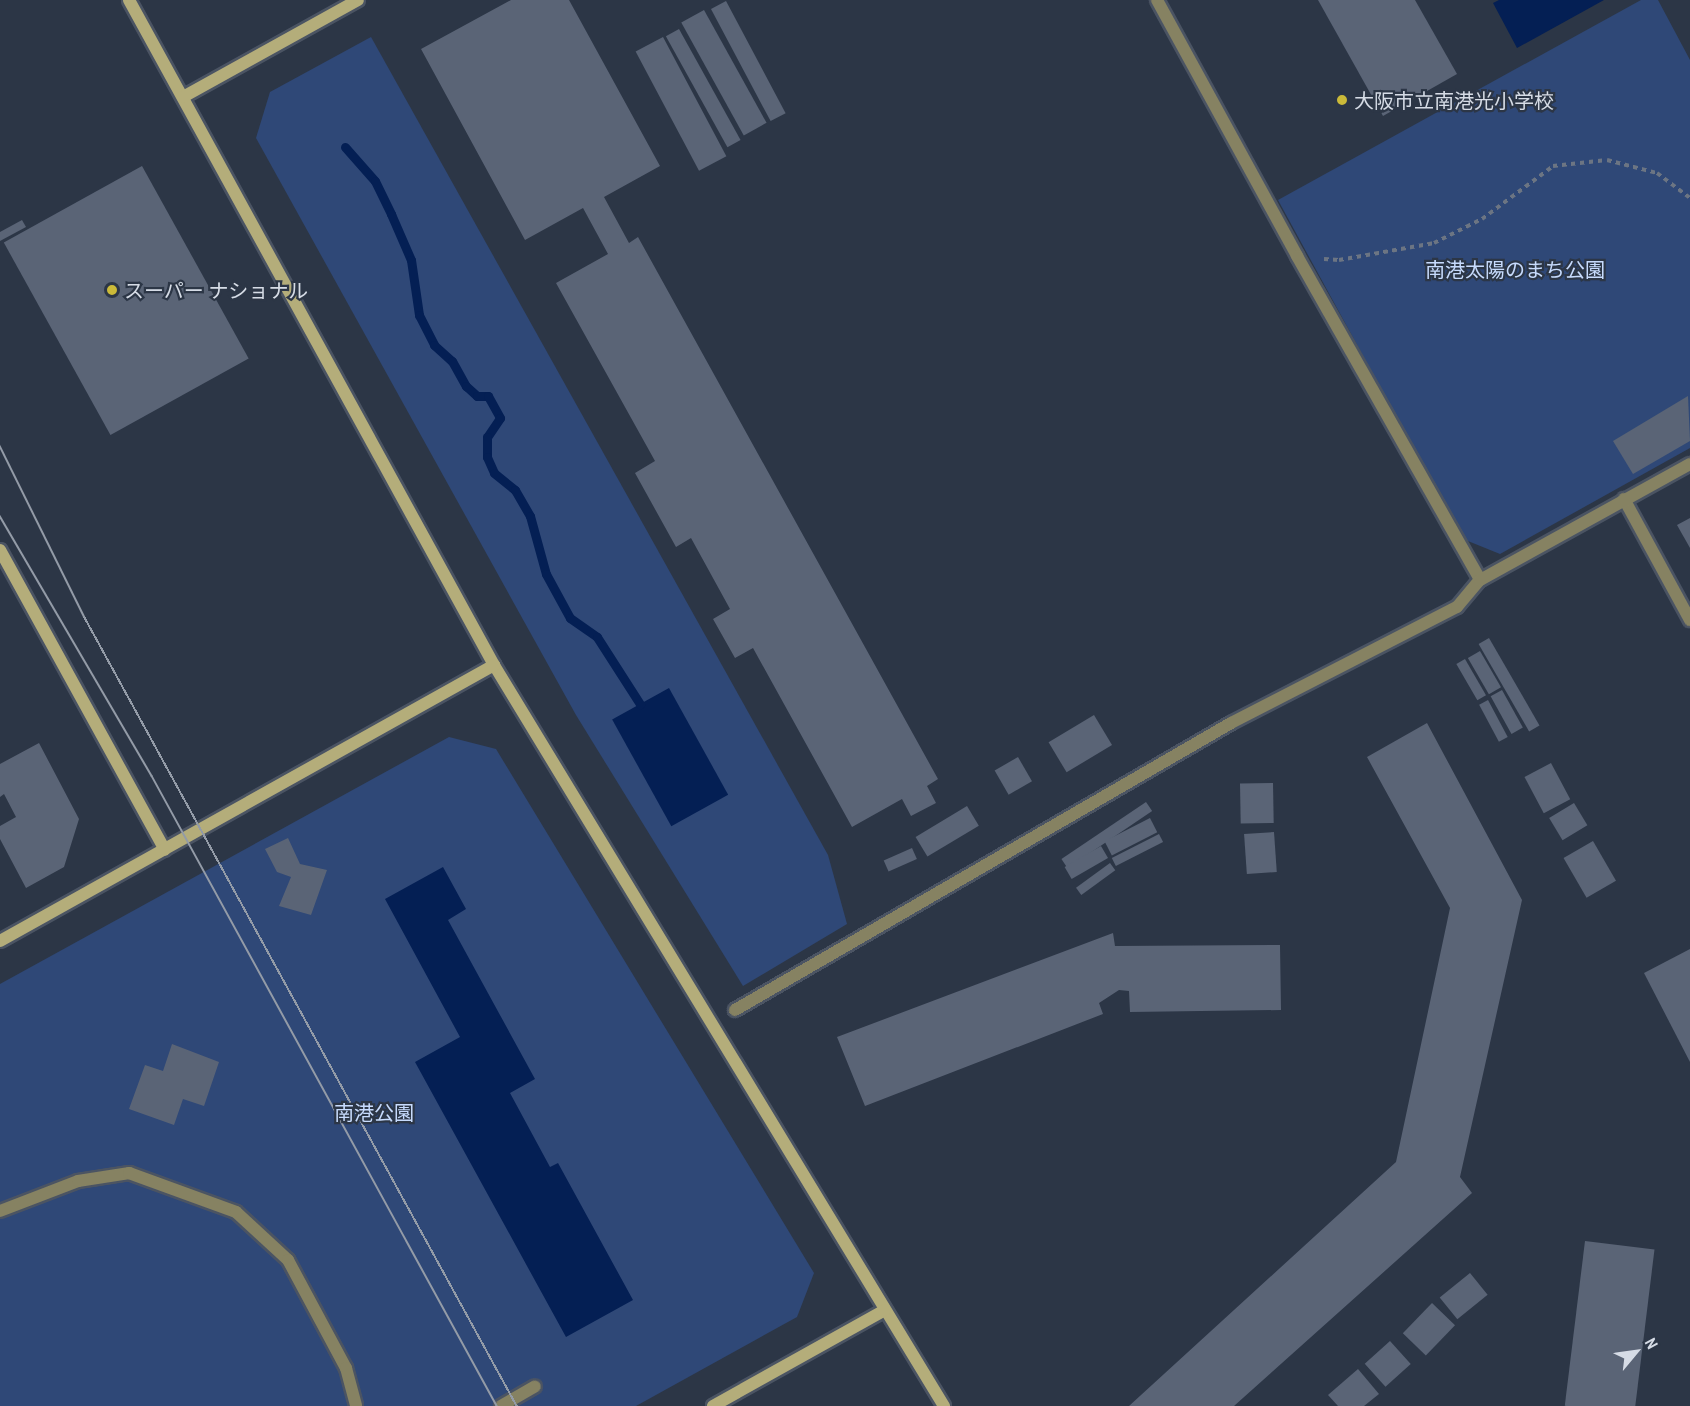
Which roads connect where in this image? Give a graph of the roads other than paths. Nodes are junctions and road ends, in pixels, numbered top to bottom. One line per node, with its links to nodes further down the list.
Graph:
1 (129, 0): 4 (street)
2 (358, 0): 4 (street)
3 (1158, 0): 8 (street)
4 (183, 98): 10 (street)
5 (1690, 464): 6 (street)
6 (1624, 499): 8 (street); 9 (street)
7 (0, 550): 11 (street)
8 (1480, 580): 13 (street)
9 (1690, 620)
10 (494, 665): 11 (street); 15 (street)
11 (165, 850): 12 (street)
12 (0, 941)
13 (735, 1010)
14 (0, 1211): 17 (street)
15 (885, 1310): 19 (street); 20 (street)
16 (535, 1386): 18 (street)
17 (356, 1406)
18 (501, 1406)
19 (713, 1406)
20 (944, 1406)

